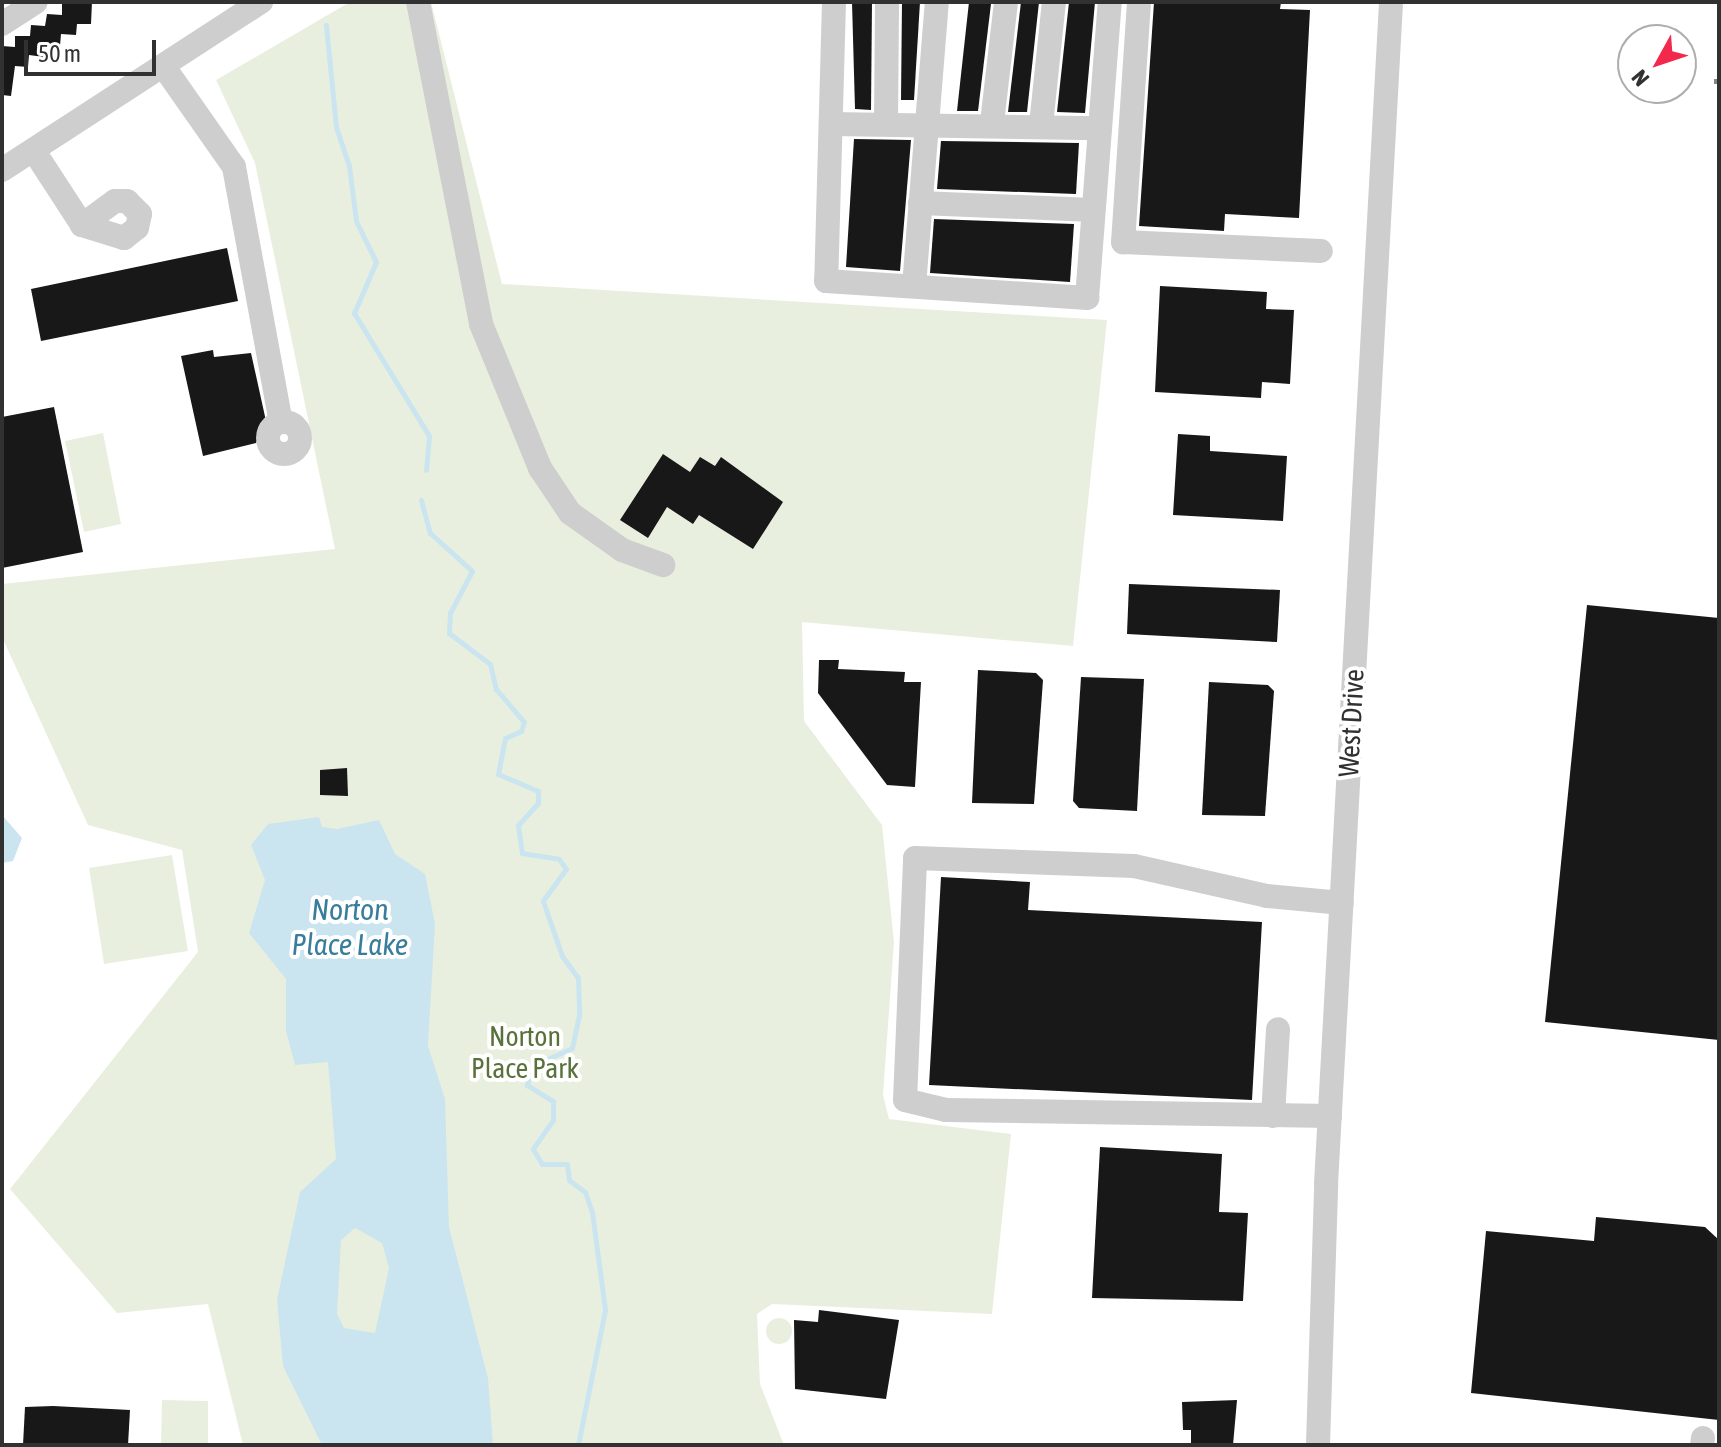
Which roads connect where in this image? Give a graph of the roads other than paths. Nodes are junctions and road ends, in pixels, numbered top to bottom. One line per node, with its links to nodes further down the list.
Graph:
1 (36, 2): 12 (street)
2 (261, 2): 13 (street)
3 (418, 2): 28 (street)
4 (834, 2): 17 (street)
5 (887, 2): 15 (street)
6 (937, 2): 14 (street)
7 (1006, 2): 16 (street)
8 (1054, 2): 18 (street)
9 (1110, 2): 19 (street)
10 (1139, 2): 25 (street)
11 (1391, 2): 29 (street, West Drive)
12 (2, 24)
13 (164, 67): 20 (street); 27 (street)
14 (930, 121): 15 (street); 16 (street); 22 (street)
15 (886, 122): 17 (street)
16 (992, 123): 18 (street)
17 (832, 124): 26 (street)
18 (1041, 125): 19 (street)
19 (1100, 128): 23 (street)
20 (34, 151): 21 (street); 24 (street)
21 (2, 170)
22 (920, 203): 23 (street); 26 (street)
23 (1093, 210): 26 (street)
24 (82, 225)
25 (1321, 251)
26 (914, 286)
27 (281, 422)
28 (663, 565)
29 (1342, 903): 31 (street); 32 (street, West Drive)
30 (1278, 1029): 31 (street)
31 (1273, 1116): 32 (street)
32 (1330, 1116): 33 (street, West Drive)
33 (1318, 1445)

